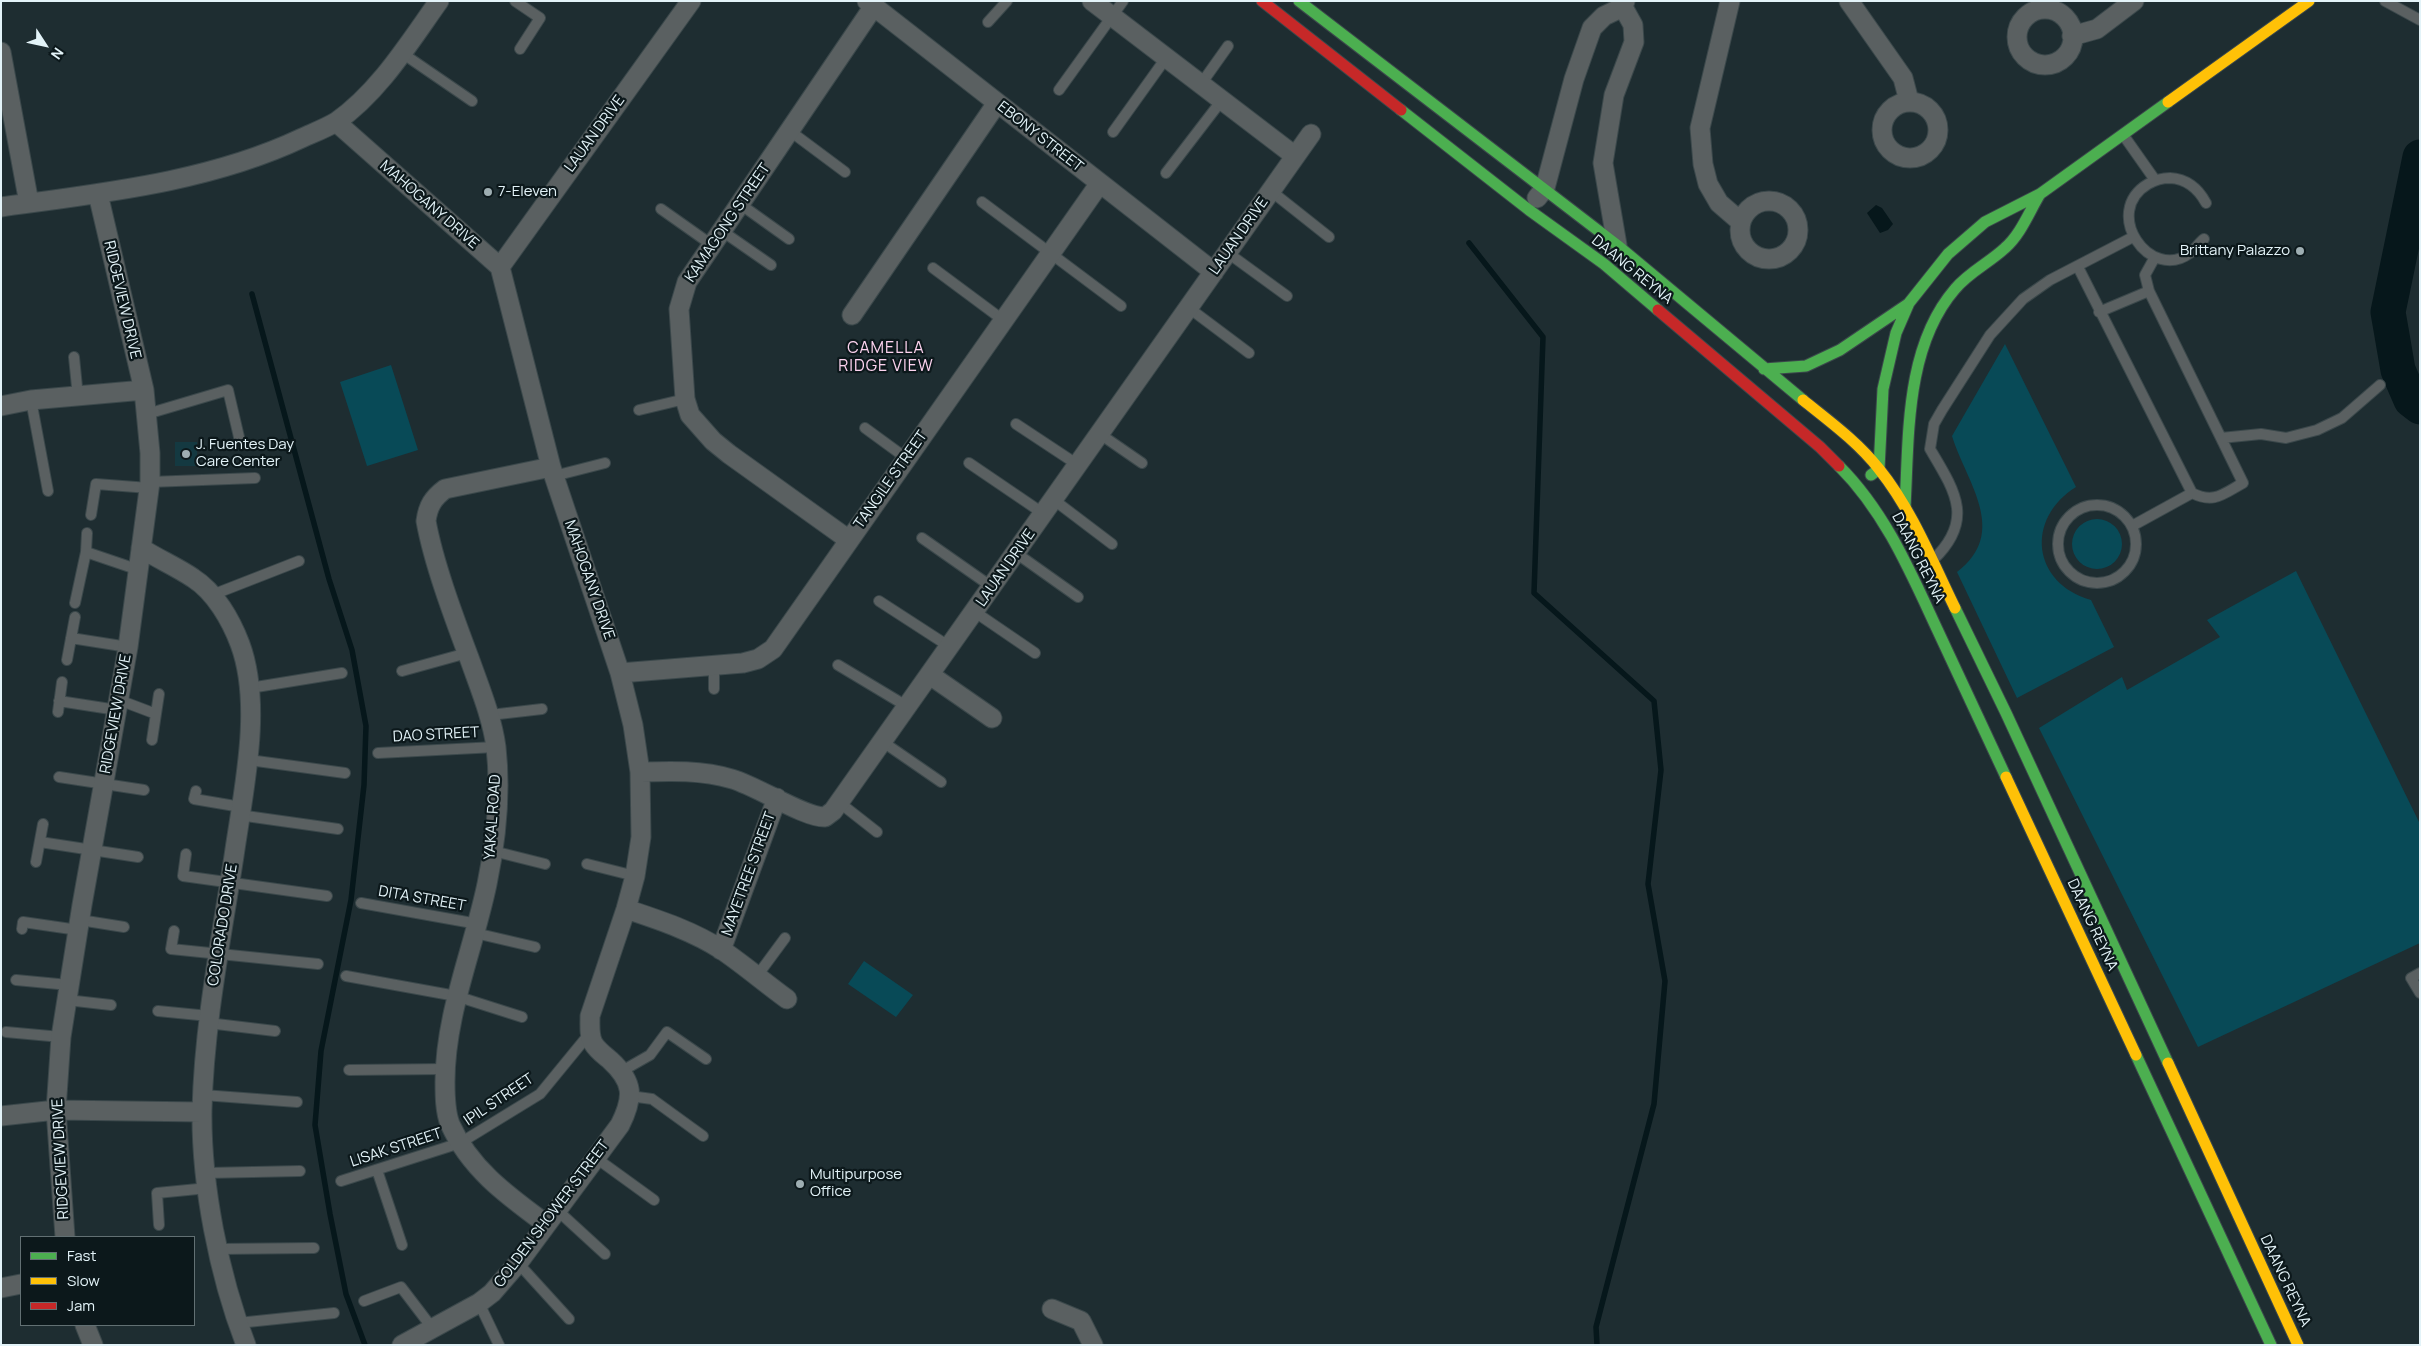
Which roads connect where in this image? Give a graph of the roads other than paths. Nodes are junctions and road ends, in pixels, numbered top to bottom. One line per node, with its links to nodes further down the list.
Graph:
1 (439, 1): 23 (street)
2 (515, 1): 21 (lane)
3 (691, 1): 64 (street, LAUAN DRIVE)
4 (1007, 1): 18 (lane)
5 (1092, 1): 16 (street)
6 (1123, 1): 16 (lane)
7 (1262, 1): 51 (main road, DAANG REYNA)
8 (1299, 1): 41 (main road, DAANG REYNA)
9 (1730, 1): 52 (street)
10 (1849, 1): 29 (street)
11 (2134, 1): 19 (street)
12 (2309, 1): 35 (main road)
13 (2385, 1): 17 (lane)
14 (870, 4): 30 (street, EBONY STREET); 32 (street, KAMAGONG STREET)
15 (1624, 4): 41 (street); 58 (street)
16 (1112, 17): 24 (street); 26 (lane)
17 (2420, 20)
18 (988, 22)
19 (2072, 36)
20 (1228, 46): 25 (lane)
21 (520, 49)
22 (1, 52): 46 (street)
23 (402, 53): 28 (lane); 31 (street)
24 (1166, 58): 25 (street); 33 (lane)
25 (1201, 84): 27 (street)
26 (1059, 90)
27 (1222, 100): 36 (street); 38 (lane)
28 (472, 101)
29 (1909, 102)
30 (997, 103): 40 (street, EBONY STREET); 74 (street)
31 (336, 122): 43 (street); 64 (street, MAHOGANY DRIVE)
32 (790, 131): 37 (lane); 48 (street, KAMAGONG STREET)
33 (1113, 132)
34 (1311, 134): 36 (street, LAUAN DRIVE)
35 (2124, 135): 39 (lane); 44 (main road)
36 (1296, 156): 42 (street, LAUAN DRIVE)
37 (845, 172)
38 (1166, 174)
39 (2155, 180): 47 (lane); 54 (lane)
40 (1100, 183): 59 (street, TANGILE STREET); 67 (street, EBONY STREET)
41 (1545, 188): 51 (street); 58 (main road, DAANG REYNA)
42 (1271, 191): 53 (lane); 60 (street, LAUAN DRIVE)
43 (98, 194): 46 (street); 80 (street, RIDGEVIEW DRIVE)
44 (2040, 194): 70 (main road); 105 (main road)
45 (982, 202): 59 (lane)
46 (29, 203): 49 (street)
47 (2206, 203)
48 (740, 204): 55 (street, KAMAGONG STREET); 56 (lane)
49 (1, 207)
50 (661, 209): 55 (lane)
51 (1529, 210): 62 (main road, DAANG REYNA)
52 (1741, 222)
53 (1329, 237)
54 (2133, 237): 61 (lane); 65 (lane)
55 (717, 238): 63 (lane); 82 (street, KAMAGONG STREET)
56 (790, 239)
57 (2204, 239): 61 (lane)
58 (1617, 245): 62 (street); 78 (main road, DAANG REYNA)
59 (1050, 253): 71 (lane); 75 (street, TANGILE STREET)
60 (1228, 253): 67 (street, LAUAN DRIVE); 69 (lane)
61 (2155, 256): 68 (lane)
62 (1604, 264): 101 (main road, DAANG REYNA)
63 (771, 265)
64 (500, 267): 98 (street, MAHOGANY DRIVE)
65 (2078, 267): 73 (lane); 116 (lane)
66 (933, 268): 75 (lane)
67 (1214, 272): 72 (street, LAUAN DRIVE)
68 (2149, 291): 73 (lane); 91 (lane)
69 (1287, 296)
70 (1909, 303): 78 (main road); 97 (main road)
71 (1121, 306)
72 (1189, 308): 76 (lane); 89 (street, LAUAN DRIVE)
73 (2099, 312): 103 (lane)
74 (852, 315)
75 (1003, 320): 92 (street, TANGILE STREET)
76 (1249, 353)
77 (74, 357): 81 (lane)
78 (1764, 369): 97 (main road, DAANG REYNA)
79 (2380, 385): 91 (lane)
80 (144, 390): 81 (street); 86 (street, RIDGEVIEW DRIVE)
81 (78, 397): 83 (street)
82 (685, 399): 85 (lane); 110 (street, KAMAGONG STREET)
83 (31, 400): 84 (street); 102 (lane)
84 (1, 406)
85 (639, 410)
86 (147, 414): 90 (lane); 100 (street, RIDGEVIEW DRIVE)
87 (1016, 424): 96 (lane)
88 (865, 428): 92 (lane)
89 (1100, 434): 95 (lane); 96 (street, LAUAN DRIVE)
90 (240, 437)
91 (2220, 438): 103 (lane)
92 (906, 458): 110 (street, TANGILE STREET)
93 (605, 463): 98 (lane)
94 (969, 463): 104 (lane)
95 (1142, 463)
96 (1078, 465): 104 (street, LAUAN DRIVE)
97 (1879, 469): 101 (main road); 105 (main road, DAANG REYNA)
98 (552, 472): 128 (street, YAKAL ROAD); 135 (street, MAHOGANY DRIVE)
99 (255, 478): 100 (lane)
100 (149, 485): 106 (lane); 112 (street, RIDGEVIEW DRIVE)
101 (1858, 485): 105 (main road, DAANG REYNA)
102 (48, 491)
103 (2192, 493): 107 (lane)
104 (1049, 507): 111 (lane); 114 (street, LAUAN DRIVE)
105 (1893, 513): 116 (main road, DAANG REYNA); 116 (main road, DAANG REYNA)
106 (91, 515)
107 (2132, 526): 107 (lane)
108 (87, 533): 113 (lane)
109 (922, 538): 118 (lane)
110 (850, 540): 132 (street, TANGILE STREET)
111 (1112, 544)
112 (141, 548): 117 (street, RIDGEVIEW DRIVE); 119 (street, COLORADO DRIVE)
113 (86, 552): 117 (lane); 122 (lane)
114 (1016, 553): 118 (street, LAUAN DRIVE); 120 (lane)
115 (299, 561): 119 (lane)
116 (1922, 567): 216 (main road, DAANG REYNA); 216 (main road, DAANG REYNA)
117 (139, 570): 126 (street, RIDGEVIEW DRIVE)
118 (992, 587): 123 (street, LAUAN DRIVE)
119 (212, 595): 138 (street, COLORADO DRIVE)
120 (1078, 597)
121 (879, 602): 127 (lane)
122 (75, 603)
123 (975, 612): 127 (street, LAUAN DRIVE); 129 (lane)
124 (75, 617): 125 (lane)
125 (71, 638): 126 (lane); 130 (lane)
126 (128, 646): 142 (street, RIDGEVIEW DRIVE)
127 (950, 647): 136 (street, LAUAN DRIVE)
128 (467, 653): 133 (lane); 147 (street, YAKAL ROAD)
129 (1035, 653)
130 (67, 660)
131 (838, 665): 143 (lane)
132 (714, 666): 135 (street, TANGILE STREET); 139 (lane)
133 (402, 671)
134 (342, 673): 138 (lane)
135 (620, 673): 154 (street, MAHOGANY DRIVE)
136 (930, 676): 143 (street, LAUAN DRIVE); 148 (street)
137 (62, 682): 141 (lane)
138 (250, 688): 153 (street, COLORADO DRIVE)
139 (714, 689)
140 (159, 694): 146 (lane)
141 (59, 701): 142 (lane); 145 (lane)
142 (118, 705): 146 (lane); 158 (street, RIDGEVIEW DRIVE)
143 (908, 707): 150 (street, LAUAN DRIVE)
144 (542, 709): 147 (lane)
145 (58, 712)
146 (156, 714): 149 (lane)
147 (490, 715): 151 (street, YAKAL ROAD)
148 (992, 718)
149 (152, 740)
150 (883, 742): 157 (lane); 162 (street, LAUAN DRIVE)
151 (496, 747): 152 (lane, DAO STREET); 169 (street, YAKAL ROAD)
152 (378, 753)
153 (249, 760): 155 (lane); 163 (street, COLORADO DRIVE)
154 (640, 772): 161 (street, LAUAN DRIVE); 175 (street, MAHOGANY DRIVE)
155 (345, 773)
156 (58, 776): 158 (lane)
157 (941, 782)
158 (104, 784): 159 (lane); 168 (street, RIDGEVIEW DRIVE)
159 (144, 790)
160 (196, 791): 163 (lane)
161 (777, 798): 162 (street, LAUAN DRIVE); 187 (street, MAYETREE STREET)
162 (840, 803): 166 (lane)
163 (240, 811): 165 (lane); 176 (street, COLORADO DRIVE)
164 (42, 824): 167 (lane)
165 (338, 828)
166 (878, 832)
167 (40, 842): 168 (lane); 172 (lane)
168 (92, 849): 171 (lane); 180 (street, RIDGEVIEW DRIVE)
169 (493, 850): 173 (lane); 182 (street, YAKAL ROAD)
170 (186, 854): 176 (lane)
171 (138, 857)
172 (36, 862)
173 (545, 864)
174 (587, 864): 175 (lane)
175 (635, 876): 179 (street, MAHOGANY DRIVE)
176 (229, 884): 177 (lane); 188 (street, COLORADO DRIVE)
177 (327, 896)
178 (361, 903): 182 (lane, DITA STREET)
179 (626, 909): 187 (street); 204 (street, MAHOGANY DRIVE)
180 (79, 925): 181 (lane); 183 (lane); 194 (street, RIDGEVIEW DRIVE)
181 (124, 926)
182 (477, 928): 186 (lane, DITA STREET); 196 (street, YAKAL ROAD)
183 (22, 929)
184 (174, 932): 188 (lane)
185 (786, 938): 192 (lane)
186 (535, 947)
187 (721, 950): 192 (street)
188 (218, 953): 189 (lane); 201 (street, COLORADO DRIVE)
189 (318, 964)
190 (2420, 973): 195 (lane)
191 (346, 976): 196 (lane)
192 (757, 976): 197 (street)
193 (16, 980): 194 (lane)
194 (68, 993): 198 (lane); 205 (street, RIDGEVIEW DRIVE)
195 (2420, 993)
196 (456, 996): 200 (lane); 207 (street, YAKAL ROAD)
197 (786, 999)
198 (111, 1005)
199 (158, 1011): 201 (lane)
200 (522, 1017)
201 (209, 1020): 202 (lane); 212 (street, COLORADO DRIVE)
202 (275, 1031)
203 (6, 1032): 205 (lane)
204 (590, 1033): 209 (street); 217 (lane, IPIL STREET)
205 (62, 1037): 213 (street, RIDGEVIEW DRIVE)
206 (706, 1059): 209 (lane)
207 (445, 1069): 208 (lane); 217 (street, YAKAL ROAD)
208 (349, 1070)
209 (622, 1071): 210 (street)
210 (630, 1096): 215 (lane); 218 (street, GOLDEN SHOWER STREET)
211 (297, 1102): 212 (lane)
212 (203, 1103): 213 (street); 221 (street, COLORADO DRIVE)
213 (56, 1110): 214 (street); 226 (street, RIDGEVIEW DRIVE)
214 (1, 1116)
215 (703, 1136)
216 (2190, 1141): 247 (main road, DAANG REYNA); 248 (main road, DAANG REYNA)
217 (460, 1143): 219 (lane, LISAK STREET); 224 (street, YAKAL ROAD)
218 (596, 1158): 223 (lane); 224 (street, GOLDEN SHOWER STREET)
219 (377, 1170): 222 (lane, LISAK STREET); 227 (lane)
220 (300, 1171): 221 (lane)
221 (207, 1180): 225 (lane); 229 (street, COLORADO DRIVE)
222 (341, 1181)
223 (654, 1200)
224 (552, 1217): 230 (lane); 231 (street, GOLDEN SHOWER STREET)
225 (159, 1225)
226 (65, 1236)
227 (402, 1245)
228 (314, 1248): 229 (lane)
229 (217, 1249): 239 (street, COLORADO DRIVE)
230 (605, 1254)
231 (518, 1263): 235 (street, GOLDEN SHOWER STREET); 238 (lane)
232 (20, 1284): 233 (street)
233 (1, 1288)
234 (364, 1302): 241 (lane)
235 (479, 1303): 241 (street, GOLDEN SHOWER STREET); 245 (lane)
236 (1052, 1309): 246 (street)
237 (334, 1313): 239 (lane)
238 (570, 1319)
239 (238, 1323): 243 (street, COLORADO DRIVE)
240 (85, 1326): 242 (street)
241 (426, 1336): 244 (street, GOLDEN SHOWER STREET)
242 (93, 1345)
243 (246, 1345)
244 (402, 1345)
245 (499, 1345)
246 (1093, 1345)
247 (2271, 1345)
248 (2298, 1345)

